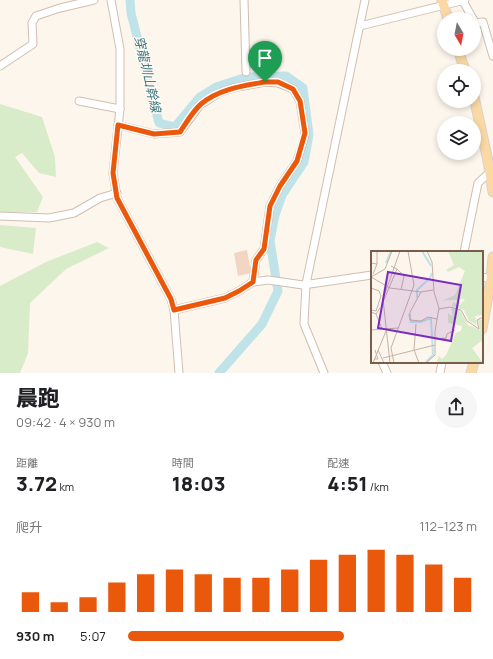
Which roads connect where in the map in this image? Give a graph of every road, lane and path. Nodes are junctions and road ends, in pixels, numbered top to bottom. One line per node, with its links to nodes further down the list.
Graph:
1 (94, 0): 12 (street)
2 (111, 0): 16 (street)
3 (244, 0): 13 (street)
4 (365, 0): 10 (street)
5 (464, 0): 6 (street); 8 (street)
6 (443, 2): 7 (main road); 10 (street)
7 (446, 12)
8 (470, 12)
9 (481, 22): 11 (street)
10 (360, 26): 27 (street)
11 (493, 56)
12 (0, 66)
13 (246, 72)
14 (79, 102): 16 (street)
15 (476, 108): 18 (main road)
16 (120, 109): 17 (street)
17 (118, 125): 20 (street); 26 (street)
18 (490, 172): 19 (main road); 22 (street)
19 (493, 192)
20 (117, 193): 21 (street); 28 (street)
21 (0, 216)
22 (464, 251)
23 (493, 257): 25 (main road)
24 (371, 276): 27 (street)
25 (489, 278): 29 (main road)
26 (253, 282): 27 (street); 28 (street)
27 (306, 284): 34 (street)
28 (174, 310): 33 (street)
29 (483, 322)
30 (382, 363): 35 (street)
31 (442, 363): 36 (street)
32 (474, 363): 37 (main road)
33 (179, 373)
34 (324, 373)
35 (387, 373)
36 (440, 373)
37 (471, 373)

